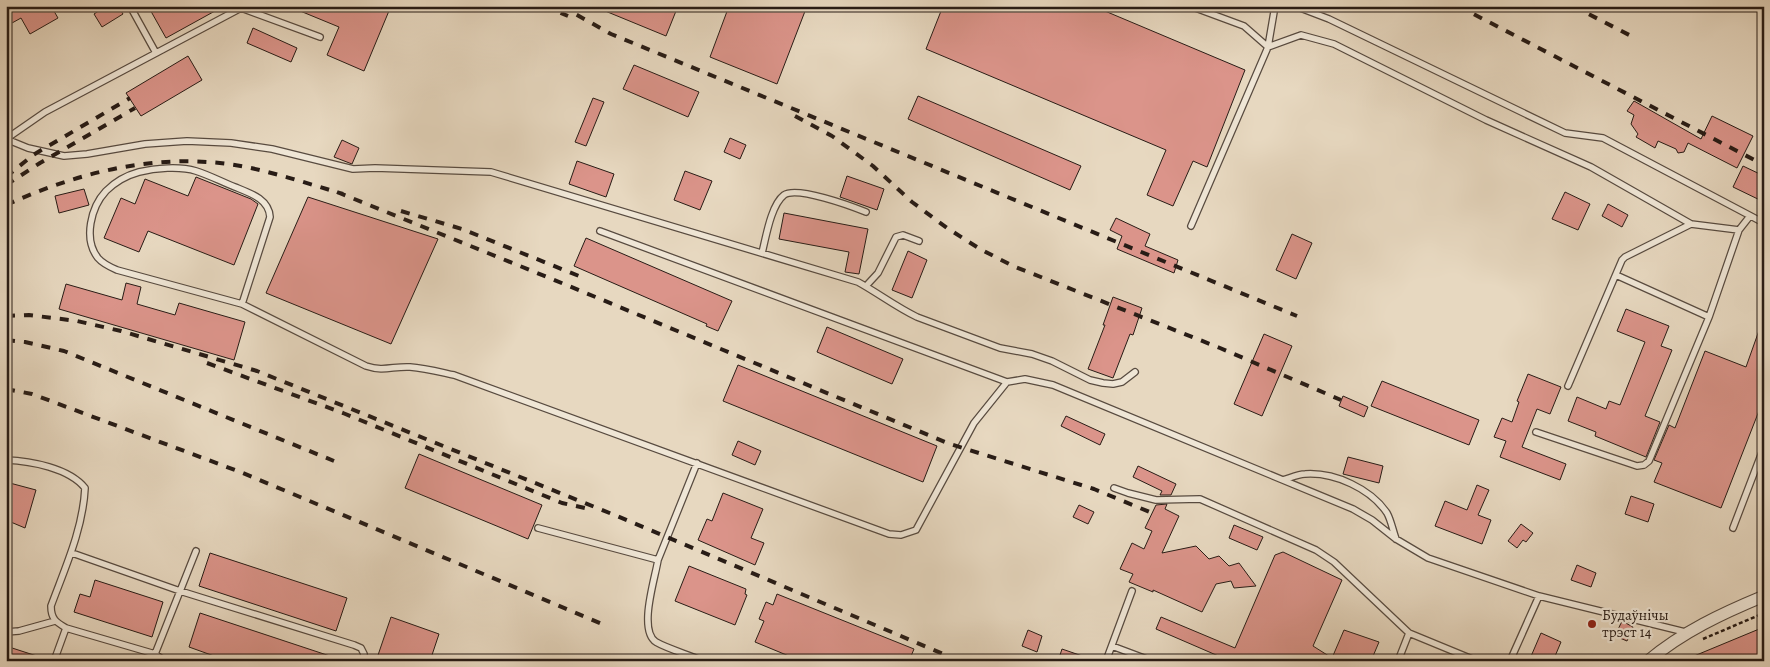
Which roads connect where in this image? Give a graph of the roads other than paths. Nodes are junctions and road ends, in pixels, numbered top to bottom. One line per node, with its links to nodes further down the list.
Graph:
1 (130, 6): 8 (lane)
2 (1190, 6): 7 (lane)
3 (1275, 6): 7 (lane)
4 (1294, 6): 11 (lane)
5 (240, 7): 6 (lane); 8 (lane)
6 (320, 37)
7 (1268, 47): 13 (lane); 14 (lane)
8 (156, 53): 9 (lane)
9 (6, 139): 18 (lane)
10 (866, 212): 18 (lane)
11 (1750, 216): 12 (lane); 15 (lane)
12 (1764, 223)
13 (1691, 224): 15 (lane); 19 (lane)
14 (1190, 226)
15 (1739, 230): 22 (lane)
16 (600, 231): 24 (lane)
17 (919, 241): 20 (lane)
18 (762, 253): 20 (lane)
19 (1616, 275): 22 (lane); 25 (lane)
20 (866, 286): 23 (lane)
21 (242, 304): 21 (lane); 29 (lane)
22 (1709, 317): 26 (lane)
23 (1135, 372)
24 (1007, 382): 29 (lane); 30 (lane)
25 (1568, 386)
26 (1536, 432)
27 (1764, 447): 33 (lane)
28 (6, 460): 36 (lane)
29 (697, 463): 37 (lane)
30 (1282, 480): 34 (lane); 34 (lane)
31 (1114, 488): 45 (lane)
32 (538, 528): 37 (lane)
33 (1733, 528)
34 (1396, 539): 40 (lane)
35 (196, 551): 38 (lane)
36 (72, 553): 38 (lane); 42 (lane)
37 (658, 560): 53 (lane)
38 (180, 591): 48 (lane); 52 (lane)
39 (1132, 591): 47 (lane)
40 (1539, 596): 46 (lane); 58 (lane)
41 (1764, 596): 46 (street)
42 (55, 621): 43 (lane); 44 (lane)
43 (66, 628): 48 (lane); 50 (lane)
44 (6, 632)
45 (1409, 633): 56 (lane); 57 (lane)
46 (1688, 633): 49 (street)
47 (1112, 646): 54 (lane); 55 (lane)
48 (155, 654): 51 (lane)
49 (1653, 659)
50 (54, 661)
51 (166, 661)
52 (362, 661)
53 (704, 661)
54 (1106, 661)
55 (1152, 661)
56 (1398, 661)
57 (1477, 661)
58 (1510, 661)

